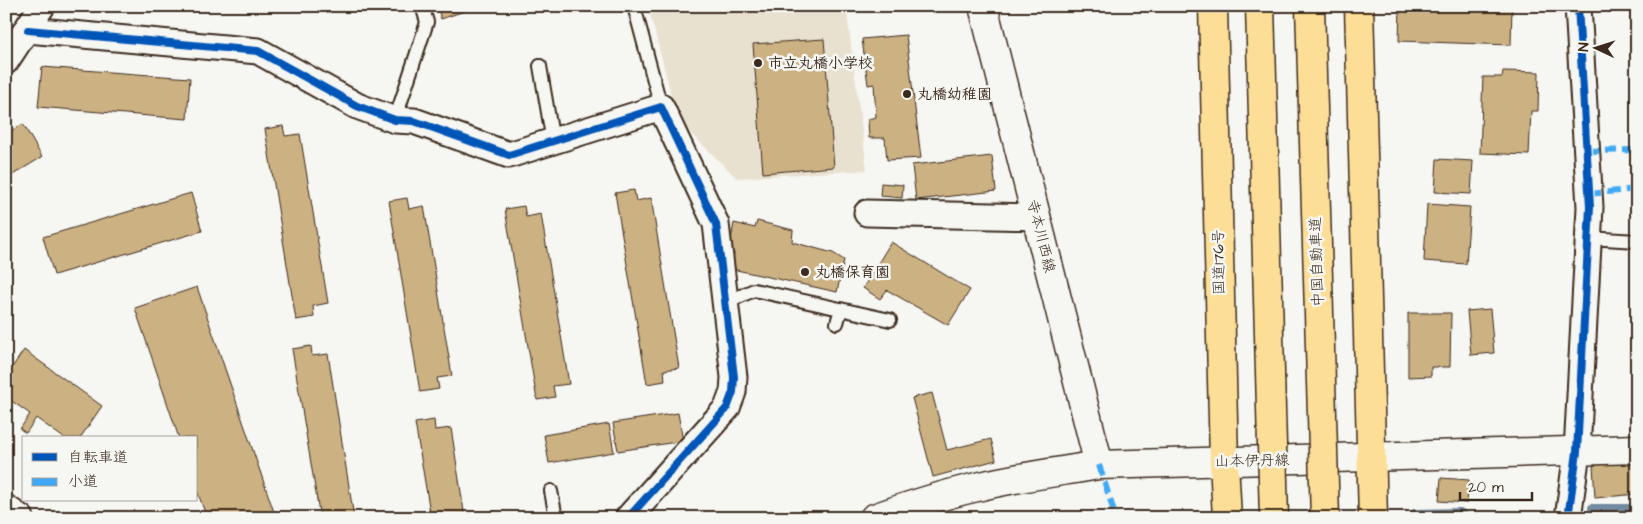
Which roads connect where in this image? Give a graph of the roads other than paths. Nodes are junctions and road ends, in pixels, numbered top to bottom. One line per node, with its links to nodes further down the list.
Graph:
1 (42, 6): 10 (street)
2 (422, 6): 14 (lane)
3 (634, 6): 13 (lane)
4 (983, 6): 16 (main road, 寺本川西線)
5 (1213, 6): 27 (highway, 国道176号)
6 (1260, 6): 36 (highway, bridge)
7 (1310, 6): 37 (highway, 中国自動車道, bridge)
8 (1359, 6): 26 (highway)
9 (1578, 6): 18 (street)
10 (28, 30): 11 (street); 14 (street)
11 (6, 61)
12 (540, 66): 15 (lane)
13 (661, 107): 15 (street); 20 (street)
14 (395, 120): 15 (street)
15 (553, 142)
16 (1036, 217): 17 (street); 28 (main road, 寺本川西線)
17 (880, 218)
18 (1588, 238): 19 (lane); 25 (street)
19 (1637, 241)
20 (725, 303): 21 (lane); 33 (street)
21 (841, 309): 22 (lane); 23 (lane)
22 (890, 320)
23 (837, 323)
24 (1637, 449): 25 (main road, 山本伊丹線)
25 (1577, 452): 26 (main road, 山本伊丹線); 39 (street)
26 (1372, 458): 27 (main road, 山本伊丹線); 38 (highway)
27 (1224, 462): 28 (main road, 山本伊丹線); 35 (highway, 国道176号)
28 (1099, 465): 34 (main road, 山本伊丹線)
29 (551, 491): 32 (lane)
30 (6, 508): 31 (street)
31 (20, 518)
32 (556, 518)
33 (628, 518)
34 (874, 518)
35 (1226, 518)
36 (1274, 518)
37 (1325, 518)
38 (1374, 518)
39 (1568, 518)

